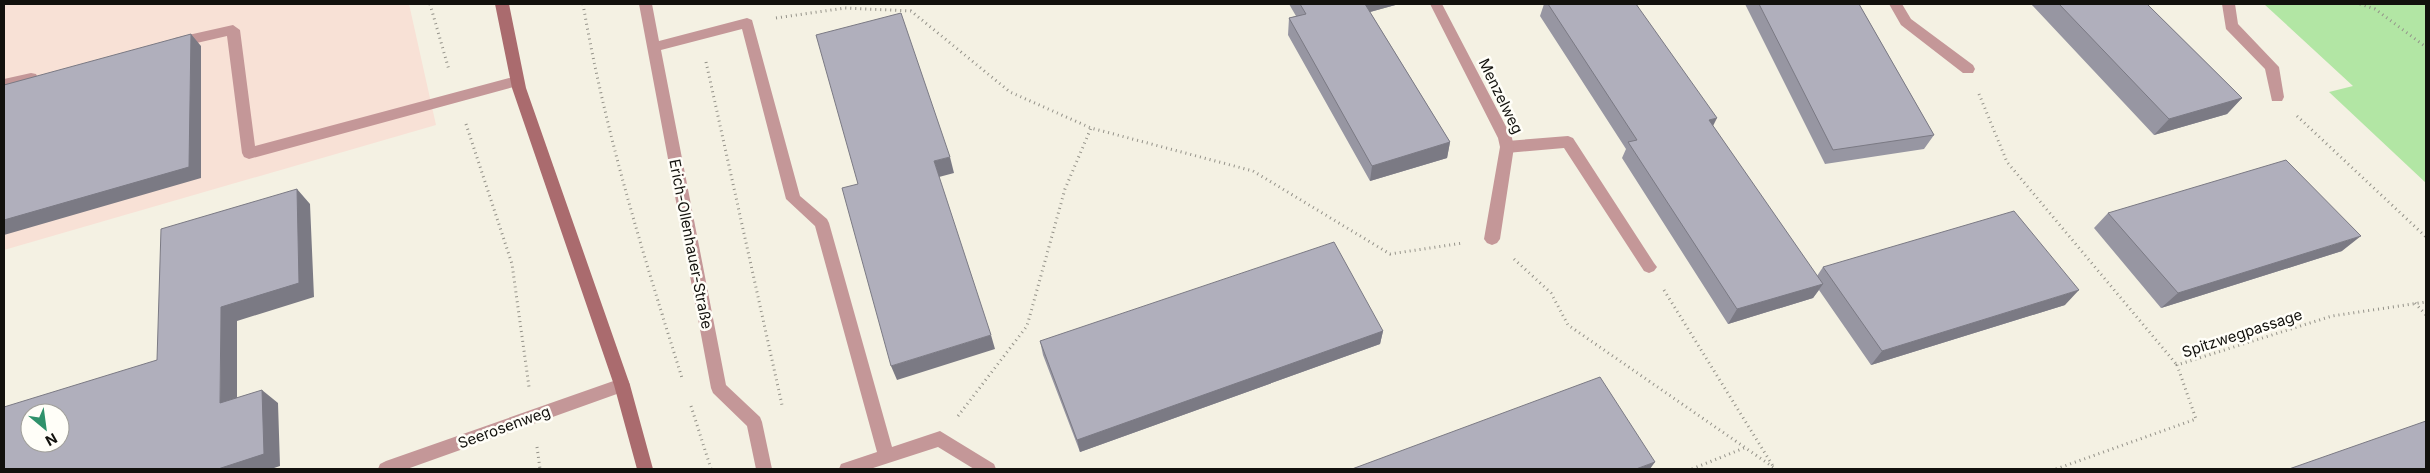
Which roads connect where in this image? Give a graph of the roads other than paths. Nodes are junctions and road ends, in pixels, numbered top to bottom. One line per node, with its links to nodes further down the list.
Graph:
1 (502, 4): 10 (street)
2 (645, 4): 7 (street, Erich-Ollenhauer-Straße)
3 (1436, 4): 13 (street, Menzelweg)
4 (1896, 4): 8 (street)
5 (2229, 4): 12 (street)
6 (166, 46): 10 (street)
7 (653, 47): 17 (street); 20 (street, Erich-Ollenhauer-Straße)
8 (1968, 69)
9 (42, 75): 11 (street)
10 (517, 81): 16 (street)
11 (4, 84)
12 (2277, 97)
13 (1507, 147): 14 (street, Menzelweg); 15 (street)
14 (1492, 239)
15 (1649, 267)
16 (622, 385): 18 (street, Seerosenweg); 19 (street)
17 (888, 457): 21 (street); 22 (street)
18 (386, 469)
19 (645, 469)
20 (764, 469)
21 (847, 469)
22 (988, 469)

